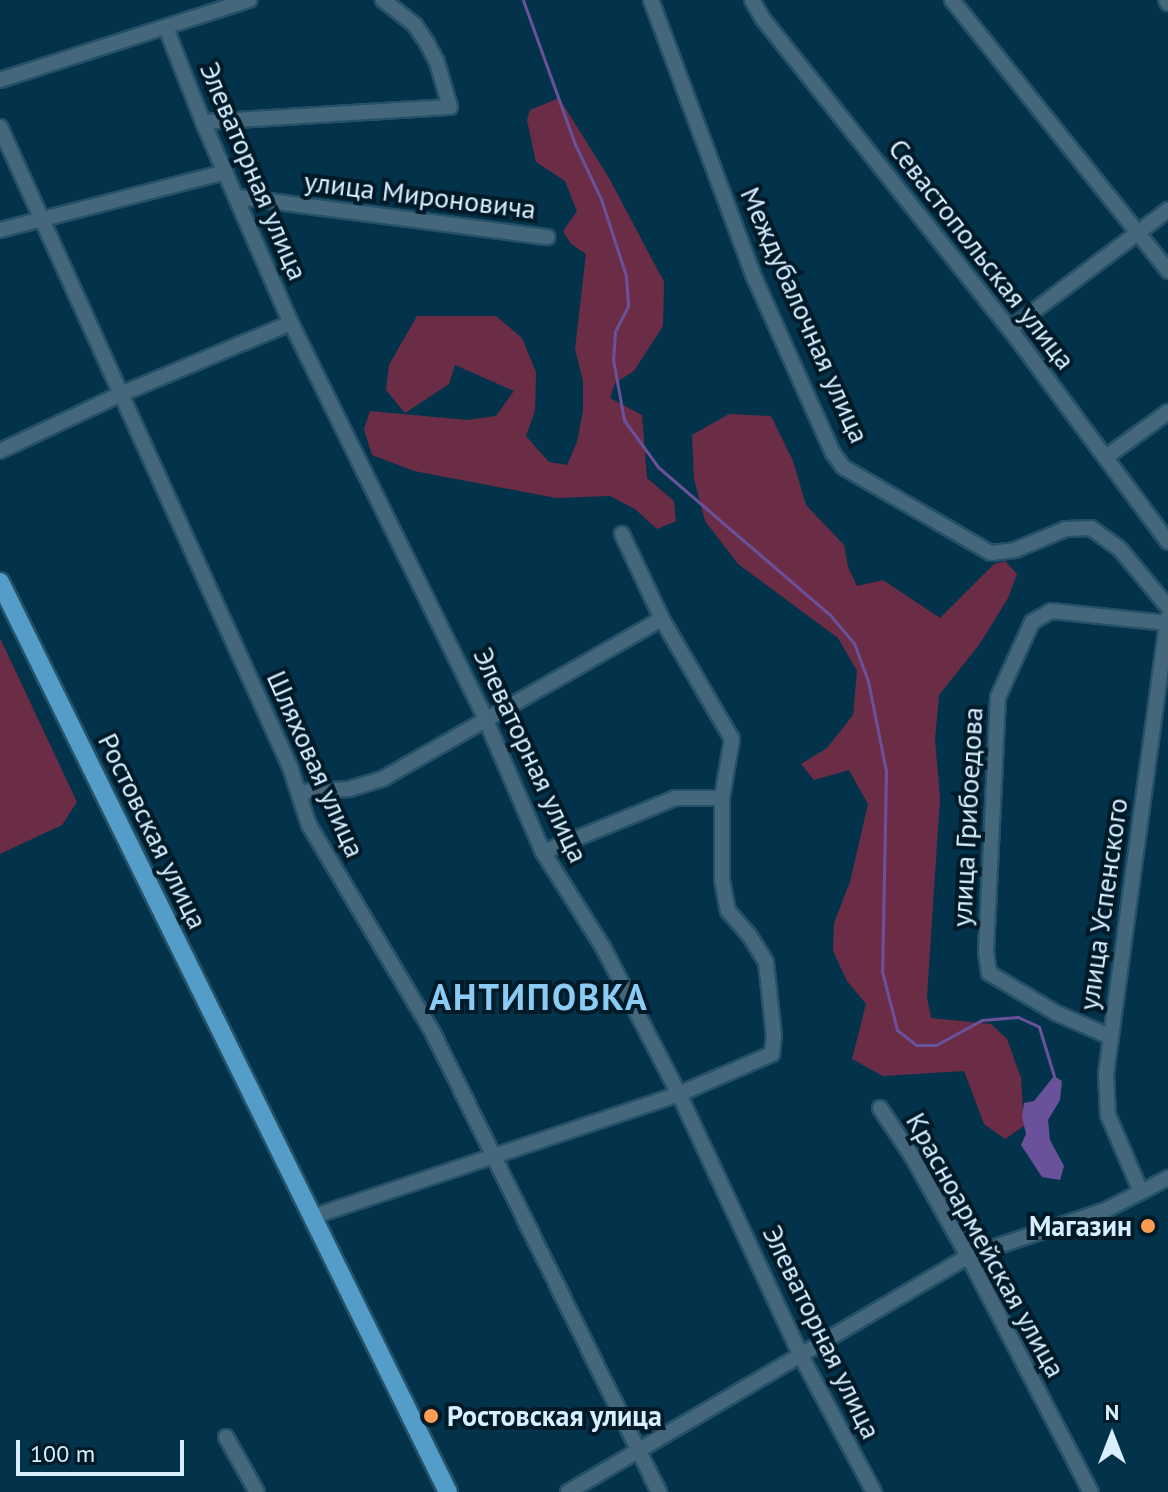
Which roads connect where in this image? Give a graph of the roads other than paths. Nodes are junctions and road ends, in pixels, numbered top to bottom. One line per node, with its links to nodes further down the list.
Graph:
1 (249, 0): 6 (street)
2 (383, 0): 8 (street)
3 (651, 0): 27 (street, Междубалочная улица)
4 (752, 0): 19 (street, Севастопольская улица)
5 (952, 0): 15 (street)
6 (166, 28): 7 (street); 8 (street, Элеваторная улица)
7 (0, 80)
8 (203, 122): 10 (street, Элеваторная улица)
9 (0, 127): 13 (street, Шляховая улица)
10 (226, 172): 11 (street, Элеваторная улица); 13 (street)
11 (238, 197): 16 (street, улица Мироновича); 18 (street, Элеваторная улица)
12 (1168, 210): 15 (street)
13 (41, 218): 14 (street); 20 (street, Шляховая улица)
14 (0, 230)
15 (1136, 234): 17 (street); 19 (street)
16 (547, 237)
17 (1168, 271)
18 (291, 323): 20 (street); 30 (street, Элеваторная улица)
19 (1010, 329): 23 (street, Севастопольская улица)
20 (121, 394): 22 (street); 31 (street, Шляховая улица)
21 (1168, 412): 23 (street)
22 (0, 451)
23 (1106, 457): 25 (street, Севастопольская улица)
24 (622, 534): 28 (street)
25 (1168, 542)
26 (0, 582): 40 (main road, Ростовская улица)
27 (1168, 607)
28 (662, 619): 30 (street); 32 (street)
29 (1168, 620): 34 (street, улица Успенского); 34 (street, улица Грибоедова)
30 (485, 718): 31 (street); 33 (street, Элеваторная улица)
31 (299, 792): 37 (street, Шляховая улица)
32 (722, 798): 33 (street); 35 (street)
33 (543, 852): 35 (street, Элеваторная улица)
34 (1111, 1037): 39 (street, улица Успенского)
35 (679, 1094): 37 (street); 42 (street, Элеваторная улица)
36 (880, 1108): 41 (street, Красноармейская улица)
37 (492, 1158): 40 (street); 44 (street, Шляховая улица)
38 (1168, 1178): 39 (street)
39 (1141, 1192): 41 (street)
40 (312, 1217): 46 (main road, Ростовская улица)
41 (968, 1256): 42 (street); 50 (street, Красноармейская улица)
42 (800, 1354): 44 (street); 49 (street, Элеваторная улица)
43 (226, 1437): 45 (street)
44 (638, 1450): 47 (street); 48 (street, Шляховая улица)
45 (257, 1492)
46 (448, 1492)
47 (568, 1492)
48 (659, 1492)
49 (874, 1492)
50 (1091, 1492)

